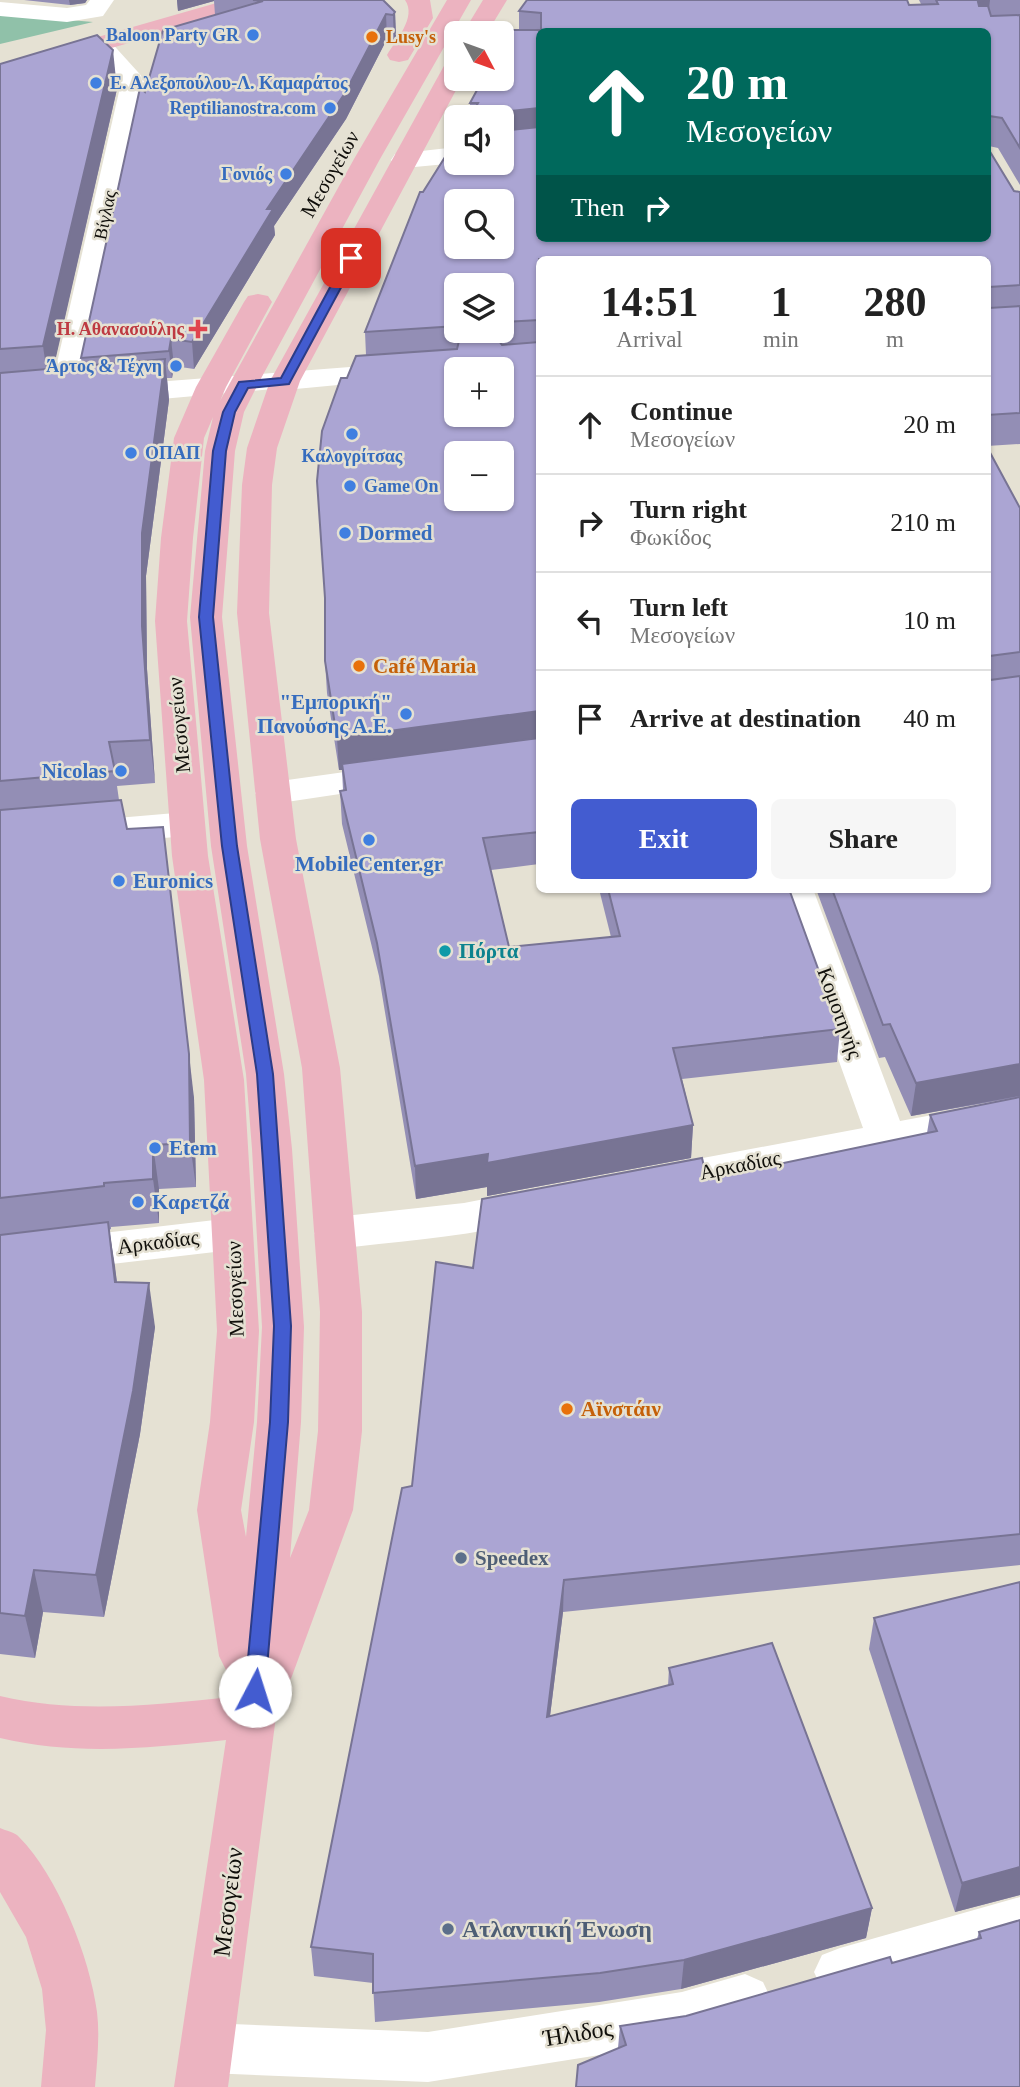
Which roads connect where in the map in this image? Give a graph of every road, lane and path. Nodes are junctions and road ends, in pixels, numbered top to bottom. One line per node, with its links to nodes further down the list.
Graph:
1 (253, 0): 8 (main road)
2 (417, 0): 13 (main road, Μεσογείων)
3 (459, 0): 17 (main road, Μεσογείων)
4 (495, 0): 7 (main road)
5 (98, 6): 6 (street)
6 (0, 9)
7 (482, 21)
8 (99, 44): 9 (main road); 17 (street, Βίγλας)
9 (0, 73)
10 (444, 88): 12 (main road)
11 (444, 156): 12 (street)
12 (404, 160): 16 (main road)
13 (326, 181)
14 (272, 278): 17 (main road, Μεσογείων)
15 (432, 370): 16 (street)
16 (285, 381): 17 (street); 19 (main road)
17 (227, 386): 20 (main road, Μεσογείων); 30 (main road, Μεσογείων)
18 (433, 771): 19 (street)
19 (273, 793): 27 (main road)
20 (187, 824): 21 (street); 28 (main road, Μεσογείων)
21 (0, 839)
22 (796, 893): 24 (street, Κομοτηνής)
23 (1020, 1113): 24 (street, Αρκαδίας)
24 (886, 1138): 25 (street, Αρκαδίας)
25 (614, 1189)
26 (559, 1200): 27 (street)
27 (335, 1233): 30 (main road)
28 (233, 1234): 29 (street, Αρκαδίας); 30 (main road, Μεσογείων)
29 (0, 1261)
30 (253, 1716): 31 (main road); 34 (main road, Μεσογείων)
31 (0, 1717)
32 (0, 1851): 35 (main road)
33 (1020, 1921): 34 (street, Ήλιδος)
34 (204, 2068)
35 (68, 2087)

